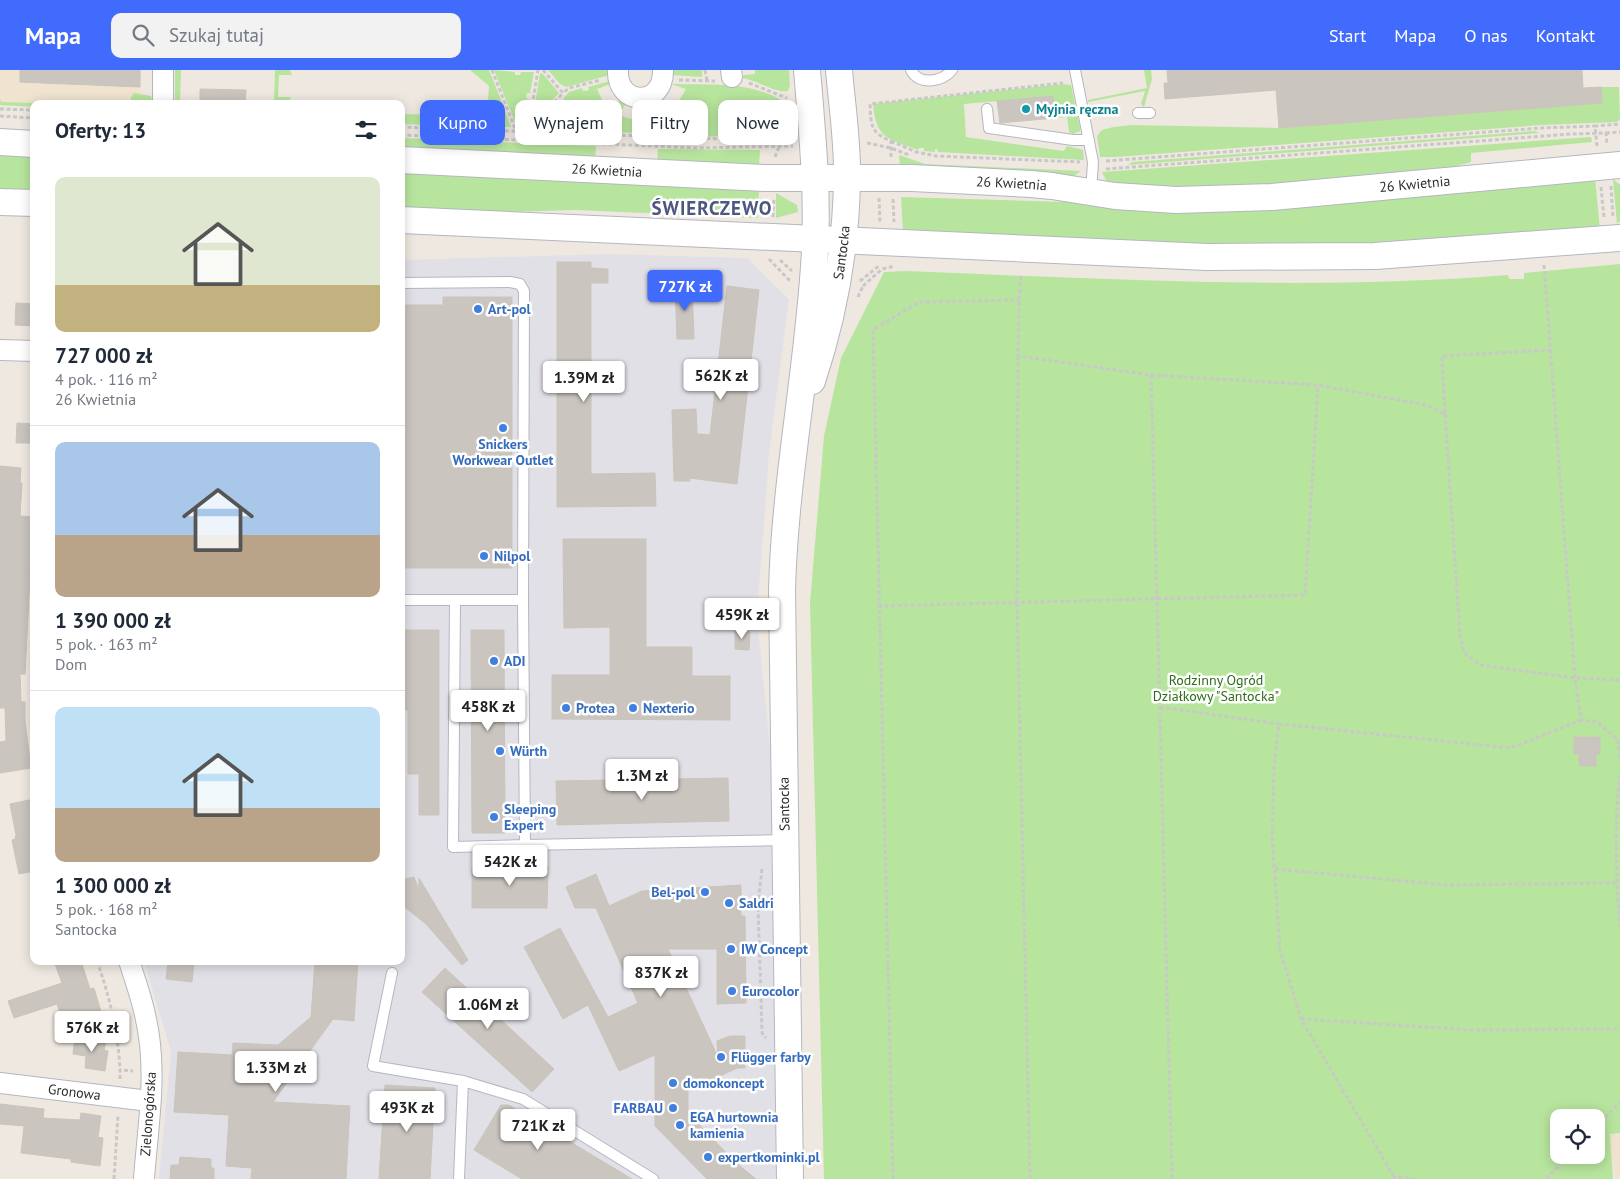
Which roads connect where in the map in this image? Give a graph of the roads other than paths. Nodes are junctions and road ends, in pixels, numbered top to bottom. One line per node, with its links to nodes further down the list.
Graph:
1 (163, 70): 9 (street)
2 (807, 70): 20 (street, Santocka)
3 (839, 70): 19 (street, Santocka)
4 (911, 70): 5 (lane)
5 (952, 70)
6 (1075, 70): 13 (lane)
7 (618, 74): 8 (street)
8 (663, 75)
9 (163, 100)
10 (987, 109): 13 (lane)
11 (1150, 113): 12 (lane)
12 (1138, 114)
13 (1089, 140): 18 (lane)
14 (0, 142): 15 (street)
15 (30, 144)
16 (405, 160): 20 (street, 26 Kwietnia)
17 (1612, 164): 18 (street, 26 Kwietnia)
18 (1092, 174): 19 (street, 26 Kwietnia)
19 (847, 178): 20 (street, 26 Kwietnia); 26 (street, Santocka)
20 (816, 179): 25 (street, Santocka)
21 (0, 202): 22 (street)
22 (30, 203)
23 (405, 220): 25 (street)
24 (1613, 228): 26 (street)
25 (815, 240): 26 (street); 30 (street, Santocka)
26 (844, 241): 30 (street, Santocka)
27 (405, 283): 33 (lane)
28 (0, 350): 29 (street)
29 (30, 351)
30 (796, 429): 34 (street, Santocka)
31 (405, 600): 32 (lane)
32 (456, 600): 33 (lane); 35 (lane)
33 (523, 600): 35 (lane)
34 (785, 840): 35 (lane); 44 (street, Santocka)
35 (525, 845)
36 (130, 965): 40 (street, Zielonogórska)
37 (392, 972): 38 (lane)
38 (463, 1081): 42 (lane); 43 (lane)
39 (0, 1083): 40 (street, Gronowa)
40 (150, 1101): 41 (street, Zielonogórska)
41 (144, 1179)
42 (459, 1179)
43 (653, 1179)
44 (790, 1179)

